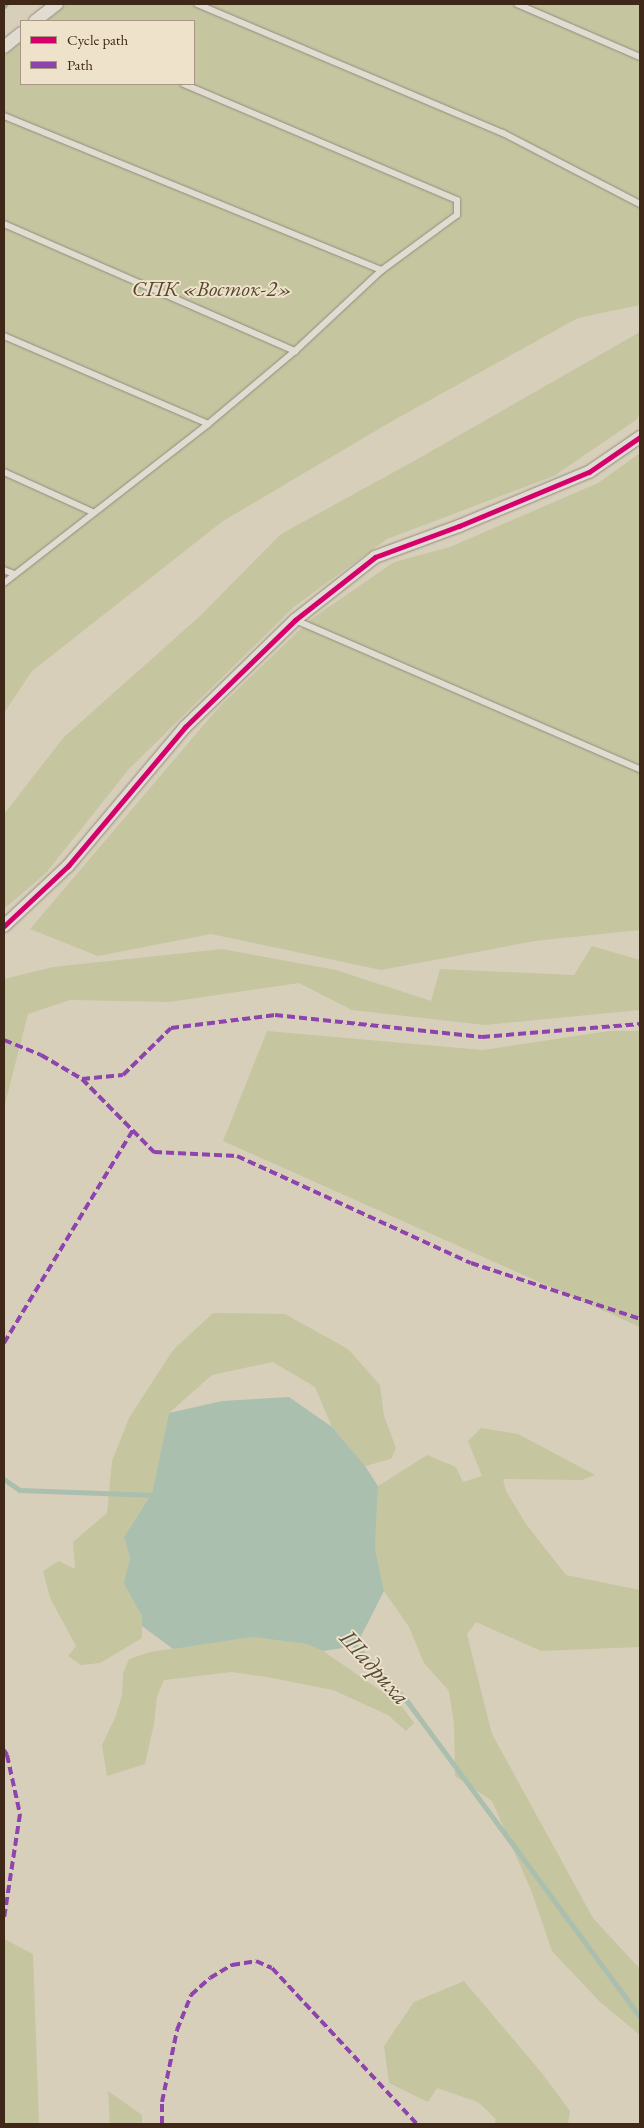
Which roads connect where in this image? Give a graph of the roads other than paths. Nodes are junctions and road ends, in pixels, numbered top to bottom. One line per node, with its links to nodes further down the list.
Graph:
1 (56, 4): 4 (street)
2 (197, 4): 10 (lane)
3 (516, 4): 7 (lane)
4 (37, 20)
5 (20, 34): 6 (street)
6 (4, 47)
7 (640, 57)
8 (186, 85): 12 (lane)
9 (4, 116): 12 (lane)
10 (640, 204)
11 (4, 224): 14 (lane)
12 (382, 270): 14 (lane)
13 (4, 336): 15 (lane)
14 (295, 351): 15 (lane)
15 (208, 424): 18 (lane)
16 (640, 436): 22 (street)
17 (4, 472): 18 (lane)
18 (92, 512): 20 (lane)
19 (4, 570): 20 (lane)
20 (14, 574): 21 (lane)
21 (4, 583)
22 (295, 620): 23 (lane); 24 (street)
23 (640, 769)
24 (4, 926)

